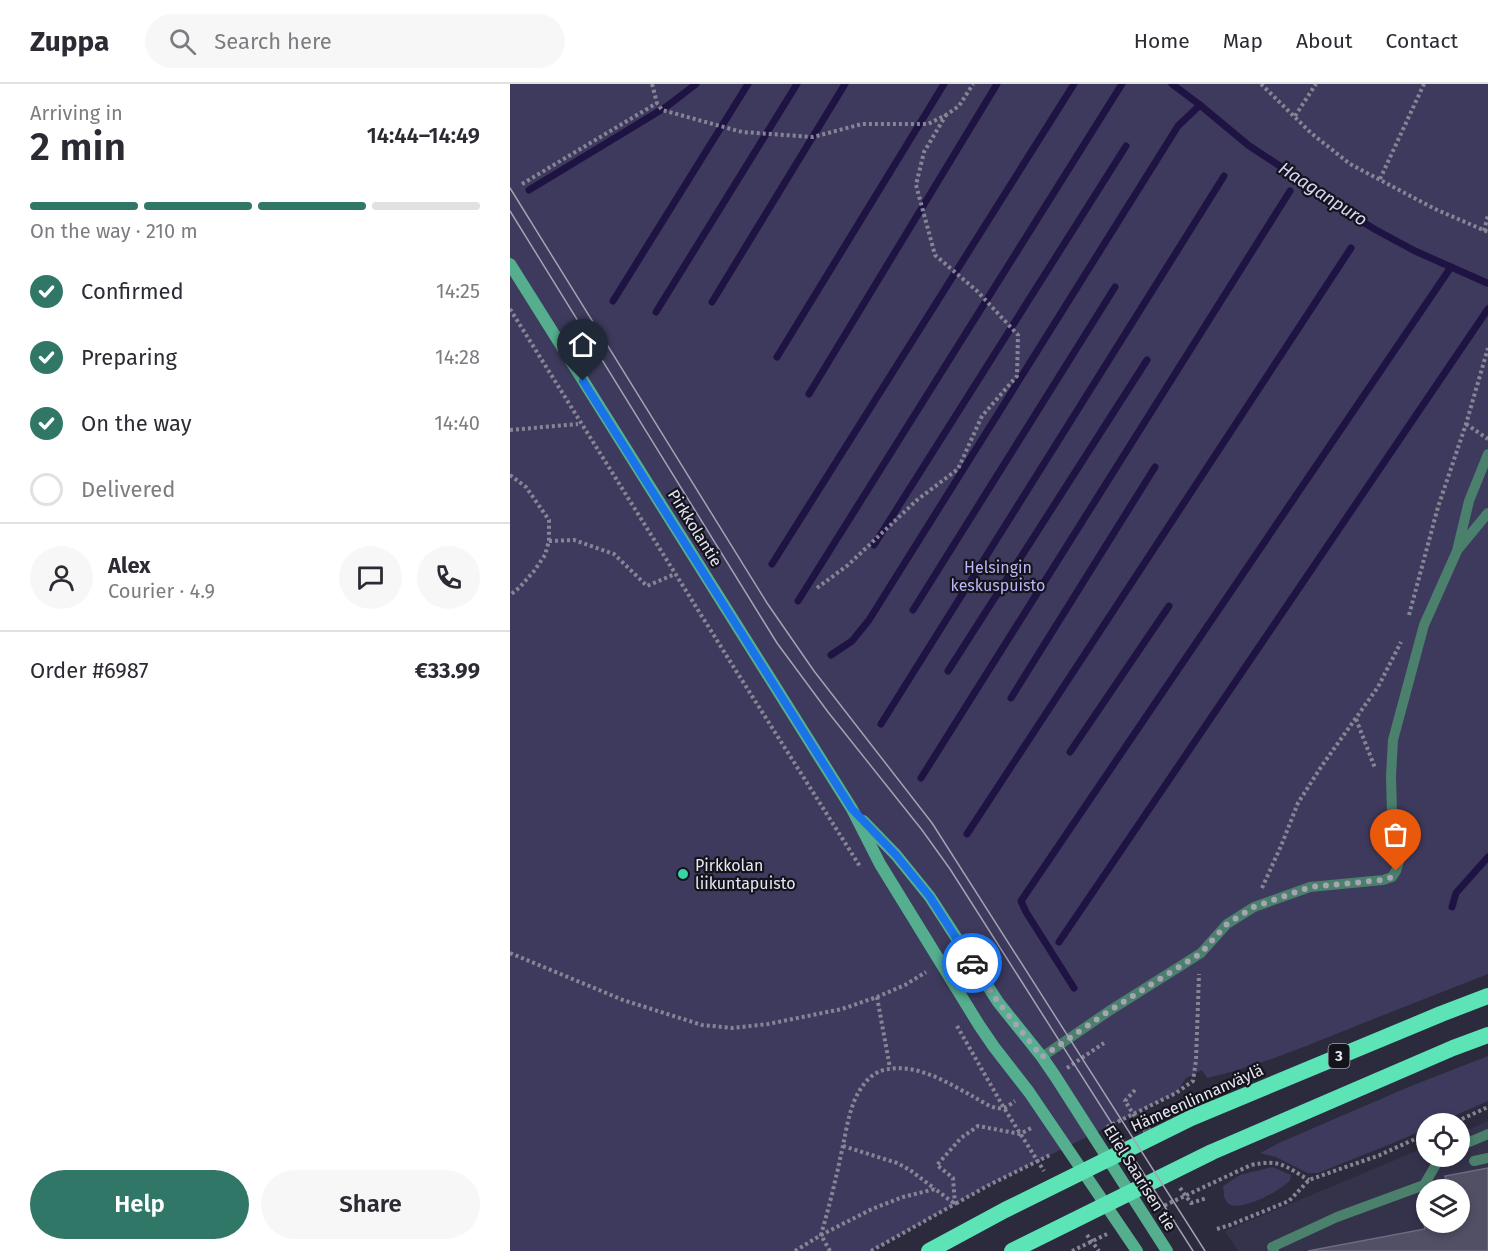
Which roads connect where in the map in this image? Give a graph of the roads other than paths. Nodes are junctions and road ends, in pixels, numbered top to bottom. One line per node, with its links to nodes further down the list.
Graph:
1 (510, 264): 5 (main road, Pirkkolantie)
2 (1488, 454): 4 (lane)
3 (1488, 513): 4 (lane)
4 (1457, 551): 8 (lane)
5 (852, 809): 8 (main road, Pirkkolantie); 17 (main road, Pirkkolantie)
6 (1488, 996): 16 (highway, Hämeenlinnanväylä / 3)
7 (1488, 1035): 15 (highway, 3)
8 (1042, 1057): 9 (main road, Pirkkolantie)
9 (1085, 1123): 18 (main road, Eliel Saarisen tie)
10 (1488, 1134): 11 (lane)
11 (1470, 1142)
12 (1488, 1158): 13 (lane)
13 (1474, 1161)
14 (1435, 1167): 19 (lane)
15 (1019, 1247)
16 (929, 1251)
17 (1137, 1251)
18 (1167, 1251)
19 (1274, 1251)

